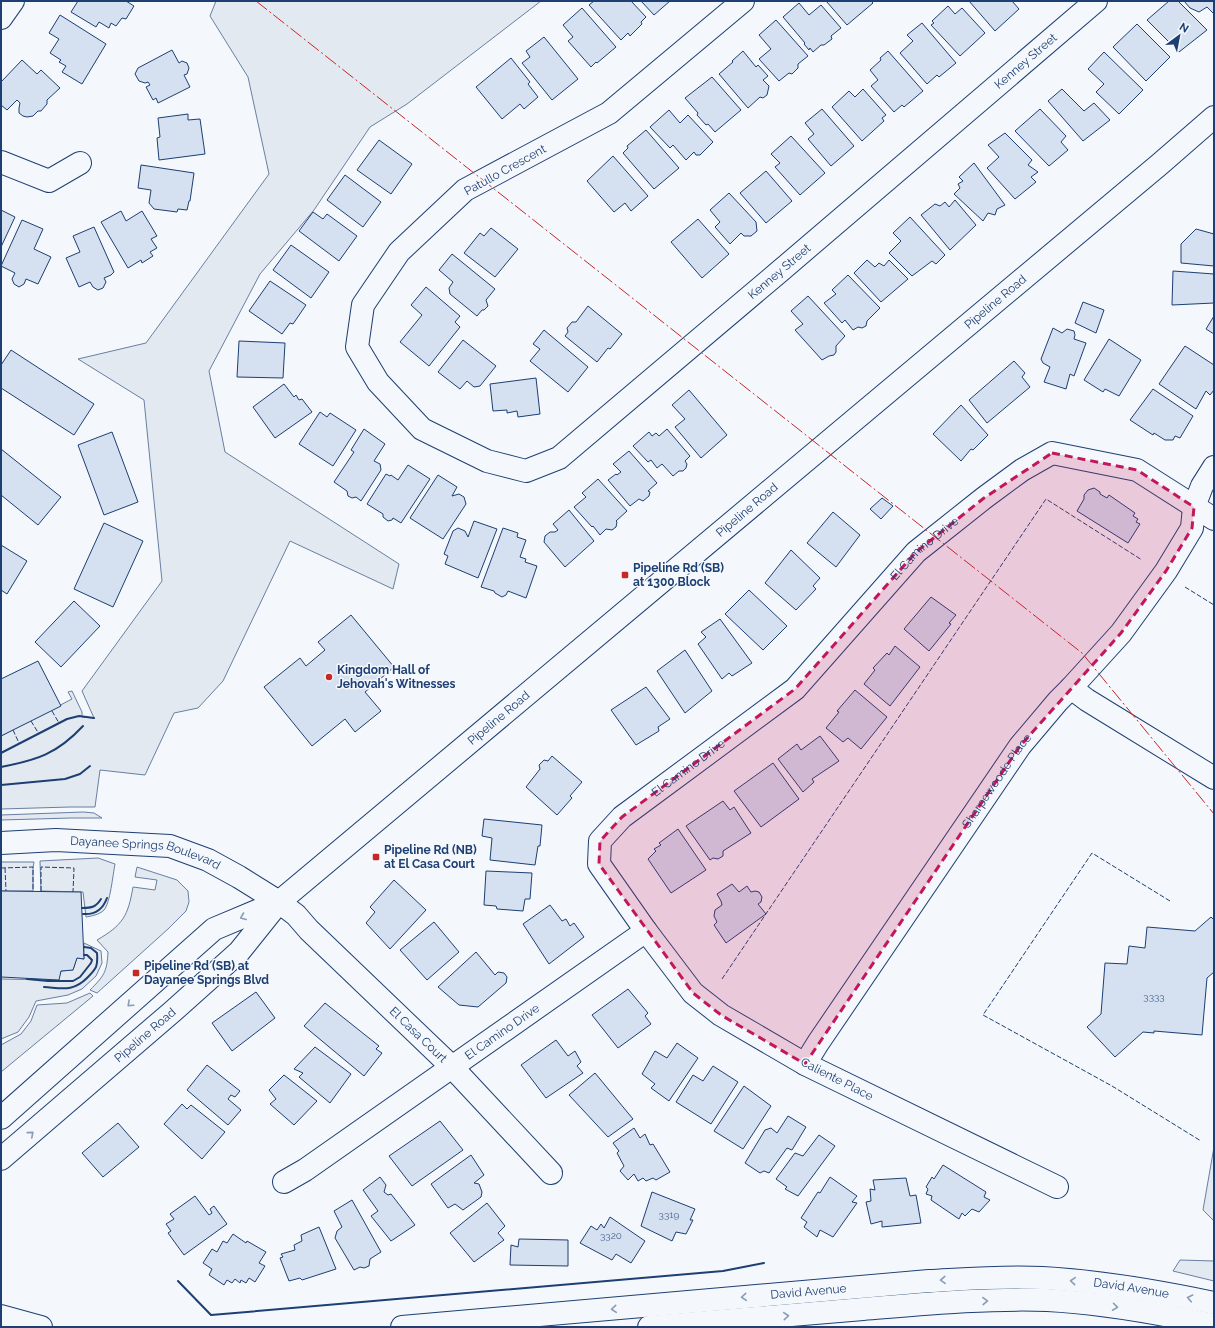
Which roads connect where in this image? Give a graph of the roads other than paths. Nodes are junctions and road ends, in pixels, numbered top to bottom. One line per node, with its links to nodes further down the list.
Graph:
1 (13, 1): 4 (street)
2 (743, 1): 8 (street, Patullo Crescent)
3 (1096, 1): 8 (street, Kenney Street)
4 (1, 18)
5 (1214, 117): 15 (street, Pipeline Road)
6 (1, 162): 7 (street)
7 (80, 163)
8 (440, 437)
9 (1214, 467): 10 (street, Sharpewoode Place)
10 (1194, 507): 11 (street, El Camino Drive); 12 (street, Sharpewoode Place); 16 (street, El Camino Drive)
11 (1214, 519)
12 (1071, 688): 13 (street); 17 (street, Sharpewoode Place)
13 (1214, 778)
14 (1, 843): 15 (street, Dayanee Springs Boulevard)
15 (279, 902): 18 (street, El Casa Court); 19 (street, Pipeline Road, one-way to 19); 20 (street, Pipeline Road, one-way to 15)
16 (646, 931): 17 (street, Caliente Place); 18 (street, El Camino Drive)
17 (805, 1064): 23 (street, Caliente Place)
18 (452, 1067): 21 (street, El Casa Court); 22 (street, El Camino Drive)
19 (1, 1118)
20 (1, 1159)
21 (551, 1173)
22 (284, 1182)
23 (1057, 1187)
24 (1164, 1303): 25 (street, David Avenue, one-way to 24); 27 (street, David Avenue); 29 (street, David Avenue, one-way to 29); 30 (street, David Avenue, one-way to 24)
25 (1214, 1303)
26 (1, 1316): 28 (street)
27 (1214, 1325)
28 (41, 1327)
29 (402, 1327)
30 (649, 1327)

